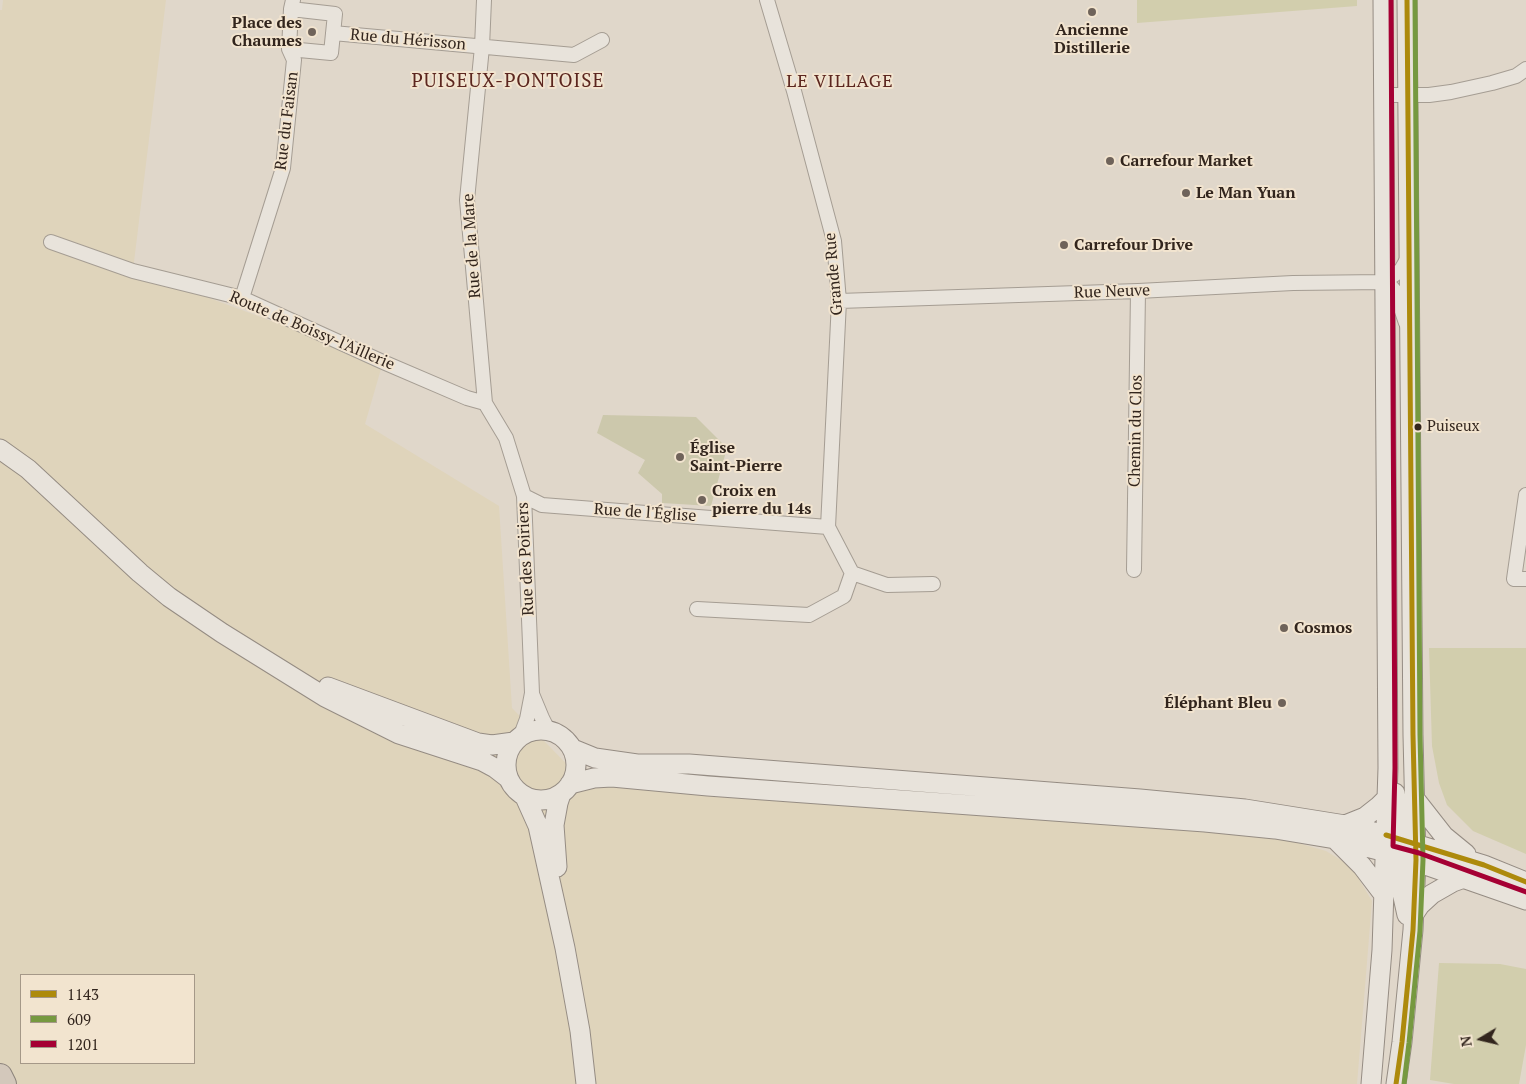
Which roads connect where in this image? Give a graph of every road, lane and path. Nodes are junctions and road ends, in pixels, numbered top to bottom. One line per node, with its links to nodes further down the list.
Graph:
1 (484, 0): 8 (street, Rue de la Mare)
2 (767, 0): 18 (street, Grande Rue)
3 (1383, 0): 11 (main road)
4 (1407, 0): 12 (main road)
5 (292, 4): 6 (street, Rue du Hérisson); 9 (street, Rue du Faisan)
6 (334, 33): 8 (street, Rue du Hérisson); 9 (street, Rue du Hérisson)
7 (602, 40): 8 (street, Rue du Hérisson)
8 (482, 47): 20 (street, Rue de la Mare)
9 (289, 48): 17 (street, Rue du Faisan)
10 (1526, 69): 12 (street)
11 (1383, 95): 12 (street); 15 (main road)
12 (1409, 96): 14 (main road)
13 (51, 242): 17 (street, Route de Boissy-l'Aillerie)
14 (1409, 255): 15 (street); 19 (main road)
15 (1384, 282): 16 (street, Rue Neuve); 19 (street); 35 (main road)
16 (1138, 292): 18 (street, Rue Neuve); 25 (street, Chemin du Clos)
17 (242, 298): 20 (street, Route de Boissy-l'Aillerie)
18 (839, 301): 24 (street, Grande Rue)
19 (1410, 337): 40 (main road)
20 (485, 403): 23 (street, Rue des Poiriers)
21 (0, 449): 30 (main road)
22 (1526, 495): 27 (street)
23 (524, 496): 24 (street, Rue de l'Église); 31 (street, Rue des Poiriers)
24 (828, 527): 26 (street)
25 (1134, 570)
26 (852, 573): 28 (street); 29 (street)
27 (1526, 579)
28 (933, 584)
29 (697, 609)
30 (275, 666): 33 (main road); 36 (main road)
31 (532, 693): 32 (street); 33 (street)
32 (548, 730): 33 (main road); 34 (main road)
33 (517, 738): 36 (main road)
34 (573, 749): 37 (main road); 41 (main road)
35 (1388, 768): 38 (main road); 42 (main road)
36 (508, 778): 39 (main road)
37 (566, 789): 39 (main road); 41 (main road); 49 (main road)
38 (1388, 796): 41 (main road); 42 (main road)
39 (526, 797): 49 (main road)
40 (1415, 800): 42 (main road); 43 (main road)
41 (1340, 832): 42 (main road); 46 (main road)
42 (1400, 847): 43 (main road); 44 (main road); 46 (main road); 48 (main road)
43 (1484, 865): 45 (main road)
44 (1464, 878): 47 (main road); 48 (main road)
45 (1526, 882)
46 (1384, 895): 53 (main road)
47 (1526, 900)
48 (1413, 922): 54 (main road)
49 (565, 948): 52 (main road)
50 (0, 1076): 51 (highway)
51 (4, 1084)
52 (586, 1084)
53 (1371, 1084)
54 (1396, 1084)

